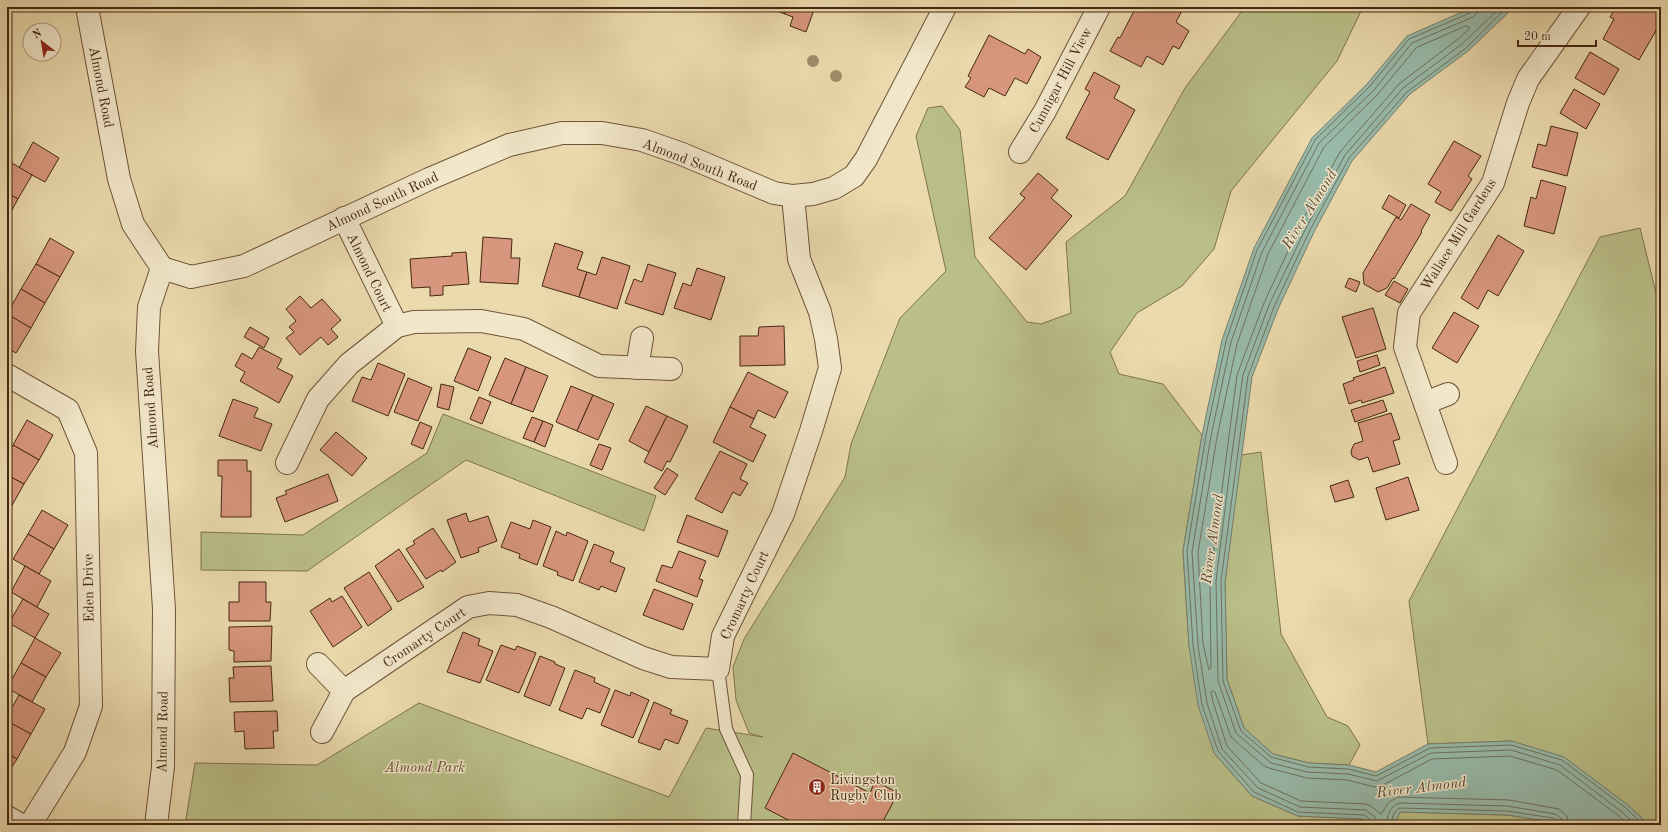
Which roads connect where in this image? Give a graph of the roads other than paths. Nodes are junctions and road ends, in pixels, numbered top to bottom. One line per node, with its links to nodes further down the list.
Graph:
1 (87, 7): 8 (street, Almond Road)
2 (945, 7): 6 (street, Almond South Road)
3 (1099, 7): 5 (street, Cunnigar Hill View)
4 (1579, 7): 15 (street, Wallace Mill Gardens)
5 (1020, 152)
6 (793, 196): 7 (street, Almond South Road); 19 (street, Cromarty Court)
7 (344, 218): 8 (street, Almond South Road); 9 (street, Almond Court)
8 (162, 268): 25 (street, Almond Road)
9 (397, 326): 11 (street, Almond Court); 16 (street, Almond Court)
10 (642, 338): 11 (street)
11 (637, 368): 12 (street, Almond Court)
12 (671, 369)
13 (7, 375): 24 (street, Eden Drive)
14 (1448, 394): 15 (street)
15 (1425, 403): 17 (street, Wallace Mill Gardens)
16 (287, 463)
17 (1446, 463)
18 (318, 664): 20 (street)
19 (718, 670): 20 (street, Cromarty Court); 26 (lane)
20 (344, 691): 21 (street, Cromarty Court)
21 (322, 732)
22 (7, 817): 23 (street)
23 (21, 825)
24 (30, 825)
25 (156, 825)
26 (744, 825)

